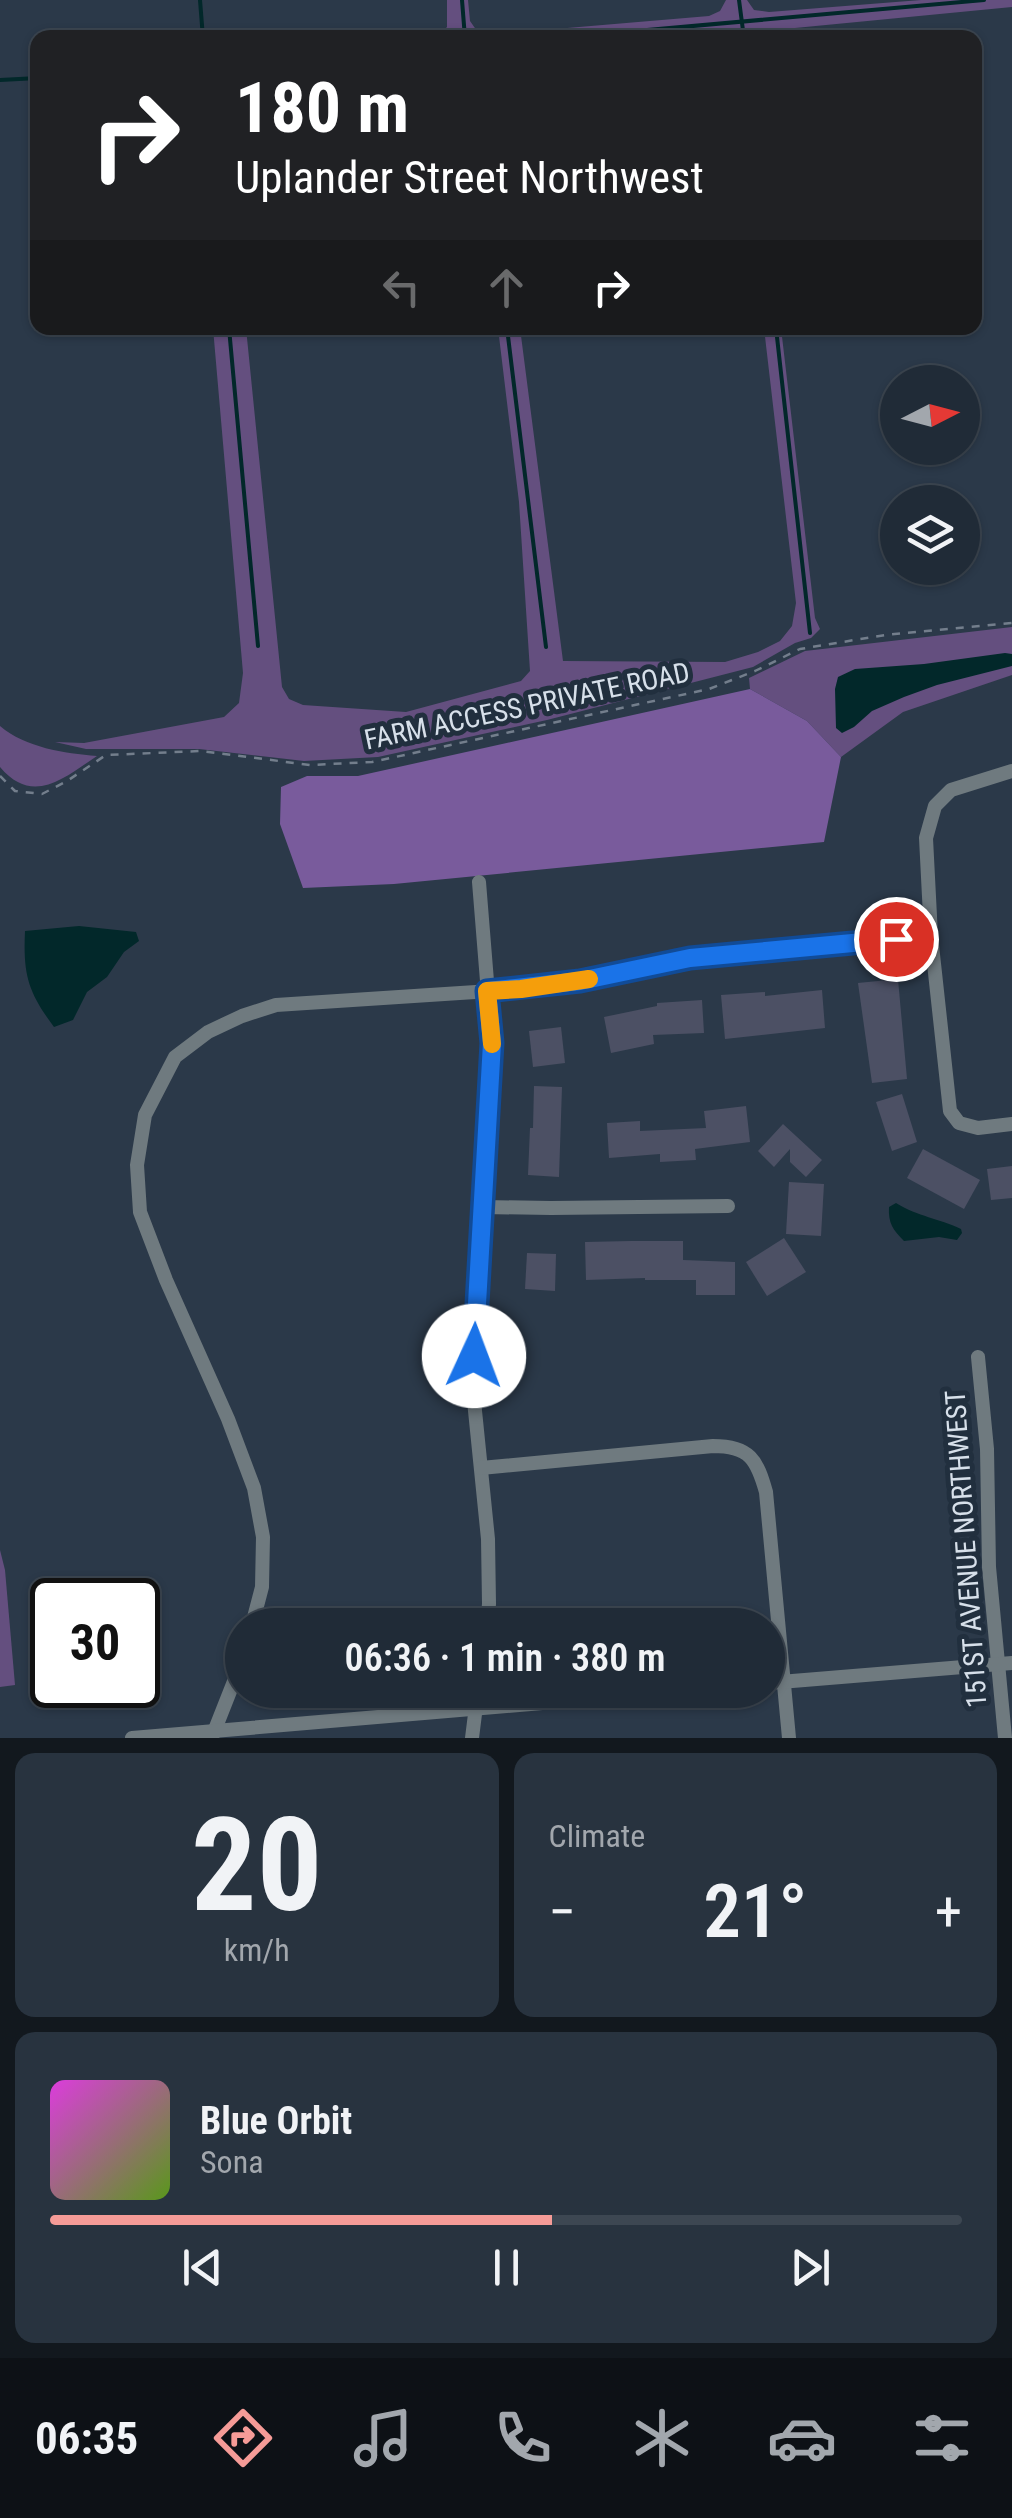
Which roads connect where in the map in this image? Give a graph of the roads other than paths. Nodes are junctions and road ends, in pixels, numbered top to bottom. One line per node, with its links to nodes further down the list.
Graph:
1 (1012, 771): 3 (street)
2 (479, 882): 4 (street)
3 (931, 936): 4 (street); 5 (street)
4 (487, 991): 7 (street); 10 (street)
5 (1012, 1124)
6 (728, 1206): 7 (street)
7 (484, 1207): 9 (street)
8 (978, 1356): 13 (street, 151ST AVENUE NORTHWEST)
9 (481, 1468): 11 (street); 12 (street)
10 (256, 1608)
11 (489, 1608)
12 (771, 1608)
13 (1004, 1664): 14 (street); 23 (street, 151ST AVENUE NORTHWEST)
14 (785, 1682)
15 (225, 1704): 19 (street)
16 (487, 1708): 18 (street)
17 (781, 1708): 22 (street)
18 (476, 1709): 19 (street); 21 (street)
19 (213, 1734): 20 (street)
20 (132, 1738)
21 (472, 1738)
22 (788, 1738)
23 (1004, 1738)

